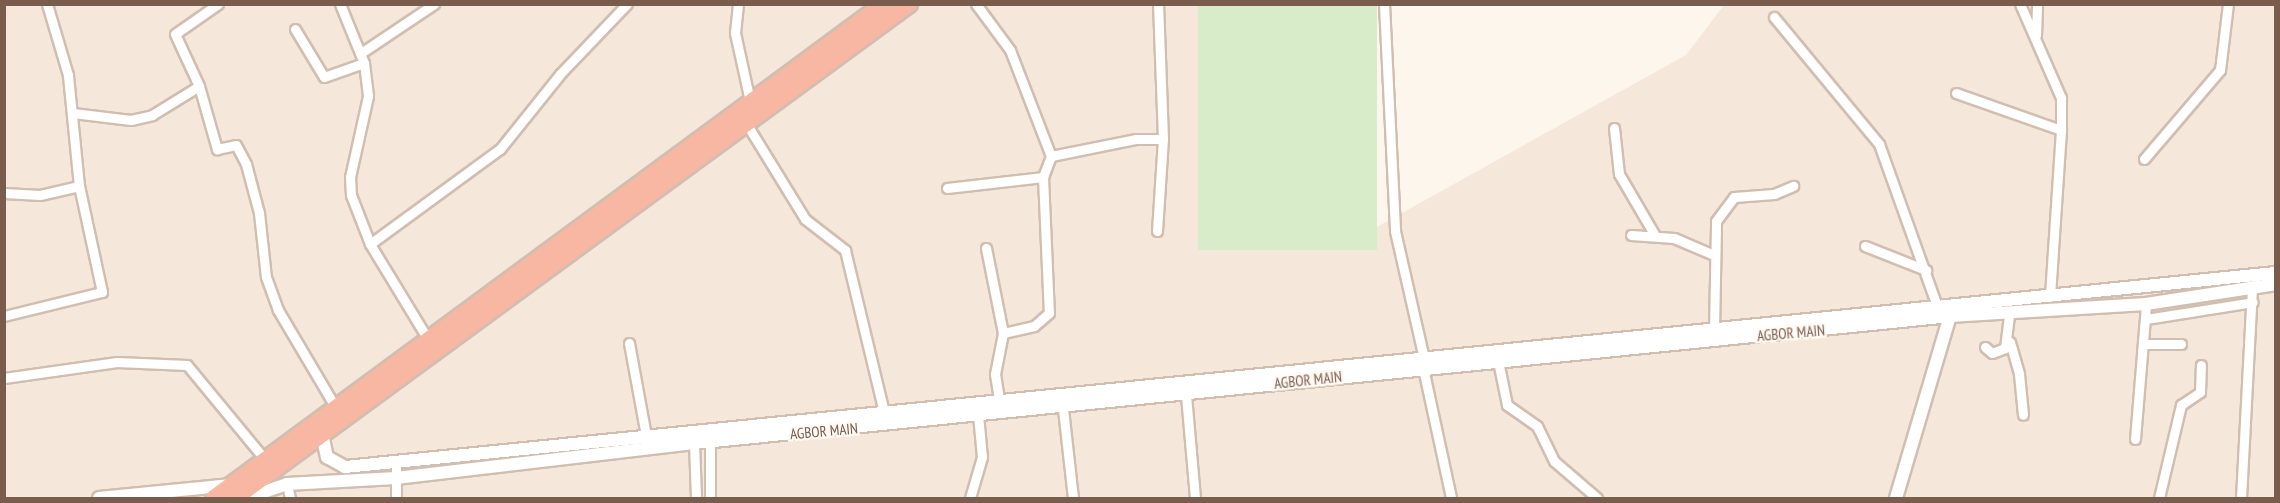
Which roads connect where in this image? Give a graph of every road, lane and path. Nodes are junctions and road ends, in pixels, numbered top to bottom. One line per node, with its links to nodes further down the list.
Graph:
1 (47, 4): 22 (street)
2 (218, 4): 19 (street)
3 (340, 4): 18 (street)
4 (434, 4): 18 (street)
5 (627, 4): 37 (street)
6 (738, 4): 21 (street)
7 (884, 4): 21 (highway)
8 (909, 4): 23 (highway)
9 (976, 4): 27 (street)
10 (1158, 4): 26 (street)
11 (1384, 4): 63 (street)
12 (2020, 4): 17 (street)
13 (2037, 4): 17 (street)
14 (2228, 4): 28 (street)
15 (1774, 17): 41 (street)
16 (295, 29): 18 (street)
17 (2036, 37): 25 (street)
18 (363, 58): 37 (street)
19 (199, 86): 22 (street); 68 (street)
20 (1956, 93): 25 (street)
21 (750, 101): 56 (highway)
22 (73, 113): 30 (street)
23 (746, 123): 70 (street); 73 (highway)
24 (1614, 128): 35 (street)
25 (2061, 130): 45 (street)
26 (1163, 139): 27 (street); 34 (street)
27 (1051, 156): 29 (street)
28 (2144, 159)
29 (1042, 177): 32 (street); 55 (street)
30 (79, 186): 33 (street); 50 (street)
31 (1793, 186): 40 (street)
32 (947, 188)
33 (4, 193)
34 (1157, 231)
35 (1654, 234): 36 (street); 40 (street)
36 (1631, 236)
37 (370, 244): 56 (street)
38 (1866, 246): 41 (street)
39 (986, 248): 55 (street)
40 (1714, 255): 54 (street)
41 (1926, 270): 48 (street)
42 (2276, 273): 45 (main road, AGBOR MAIN)
43 (2276, 284): 44 (main road, AGBOR MAIN)
44 (2252, 285): 46 (street); 47 (main road, AGBOR MAIN)
45 (2050, 297): 48 (main road, AGBOR MAIN)
46 (2253, 302): 52 (street); 97 (street)
47 (2146, 304): 49 (main road, AGBOR MAIN); 52 (street)
48 (1937, 306): 53 (main road, AGBOR MAIN)
49 (2009, 314): 51 (main road, AGBOR MAIN); 57 (street)
50 (4, 316)
51 (1950, 316): 53 (main road, AGBOR MAIN); 95 (main road)
52 (2146, 319): 59 (street)
53 (1825, 324): 54 (main road, AGBOR MAIN); 62 (main road, AGBOR MAIN)
54 (1714, 330): 63 (main road, AGBOR MAIN)
55 (1003, 333): 67 (street)
56 (429, 341): 68 (highway)
57 (2010, 342): 61 (street); 72 (street)
58 (629, 344): 74 (street)
59 (2144, 344): 60 (street); 75 (street)
60 (2181, 344)
61 (1985, 347)
62 (1498, 361): 63 (main road, AGBOR MAIN); 94 (street)
63 (1423, 364): 66 (main road, AGBOR MAIN); 67 (main road, AGBOR MAIN); 93 (street)
64 (2201, 365): 96 (street)
65 (4, 378): 78 (street)
66 (1186, 395): 69 (main road, AGBOR MAIN); 92 (street)
67 (999, 400): 70 (main road, AGBOR MAIN)
68 (336, 408): 78 (highway)
69 (1063, 409): 71 (main road, AGBOR MAIN); 91 (street)
70 (884, 412): 74 (main road, AGBOR MAIN)
71 (978, 415): 76 (main road, AGBOR MAIN); 90 (street)
72 (2023, 415)
73 (322, 434): 79 (main road, AGBOR MAIN); 82 (highway)
74 (646, 436): 79 (main road, AGBOR MAIN)
75 (2135, 439)
76 (710, 441): 77 (main road, AGBOR MAIN); 89 (street)
77 (694, 443): 80 (main road, AGBOR MAIN); 88 (street)
78 (266, 461): 82 (highway)
79 (396, 461): 80 (street)
80 (396, 478): 81 (main road, AGBOR MAIN); 87 (street)
81 (287, 484): 85 (main road, AGBOR MAIN); 86 (street)
82 (234, 492): 83 (main road); 84 (highway)
83 (99, 498)
84 (214, 498)
85 (246, 498)
86 (290, 498)
87 (396, 498)
88 (696, 498)
89 (710, 498)
90 (970, 498)
91 (1073, 498)
92 (1195, 498)
93 (1451, 498)
94 (1597, 498)
95 (1896, 498)
96 (2158, 498)
97 (2241, 498)

